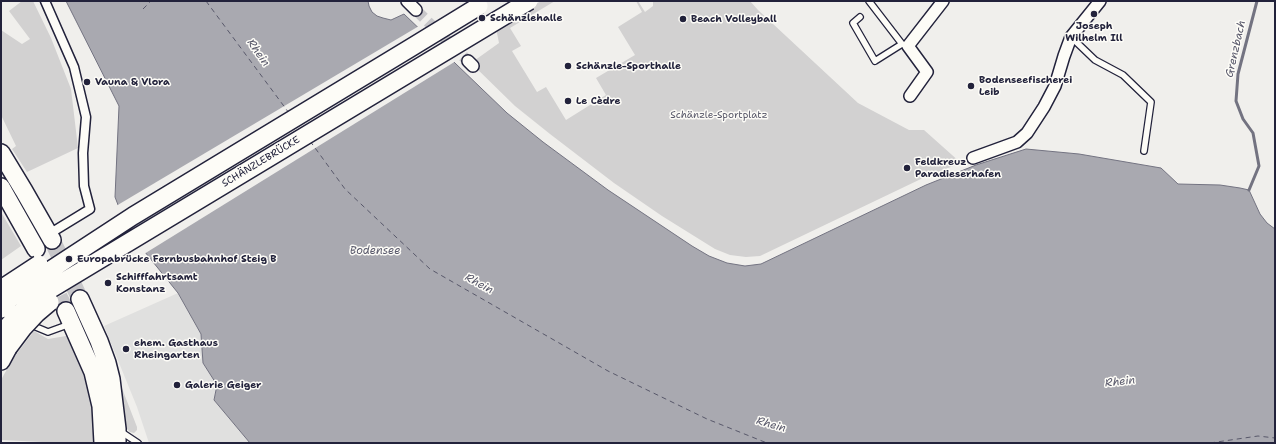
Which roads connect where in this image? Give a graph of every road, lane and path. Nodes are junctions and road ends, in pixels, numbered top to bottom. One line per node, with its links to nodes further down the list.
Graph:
1 (45, 1): 18 (street)
2 (407, 1): 8 (street)
3 (486, 1): 17 (main road, SCHÄNZLEBRÜCKE, bridge)
4 (529, 1): 19 (main road, SCHÄNZLEBRÜCKE, bridge)
5 (869, 1): 11 (lane)
6 (943, 1): 11 (street)
7 (1100, 1): 10 (street)
8 (416, 10)
9 (860, 17): 11 (lane)
10 (1071, 37): 13 (lane); 15 (street)
11 (905, 45): 12 (street)
12 (910, 96)
13 (1144, 151)
14 (1, 153): 18 (main road)
15 (973, 158)
16 (1, 187): 18 (main road)
17 (133, 216): 20 (main road, bridge); 22 (main road, SCHÄNZLEBRÜCKE, bridge)
18 (52, 236)
19 (80, 271): 26 (main road, SCHÄNZLEBRÜCKE, bridge); 27 (main road, bridge)
20 (1, 290)
21 (80, 299): 24 (main road)
22 (1, 309)
23 (69, 317): 24 (main road); 25 (lane); 29 (main road)
24 (91, 324): 28 (main road)
25 (36, 327)
26 (1, 334)
27 (1, 361)
28 (117, 436): 30 (lane)
29 (103, 443)
30 (138, 443)

